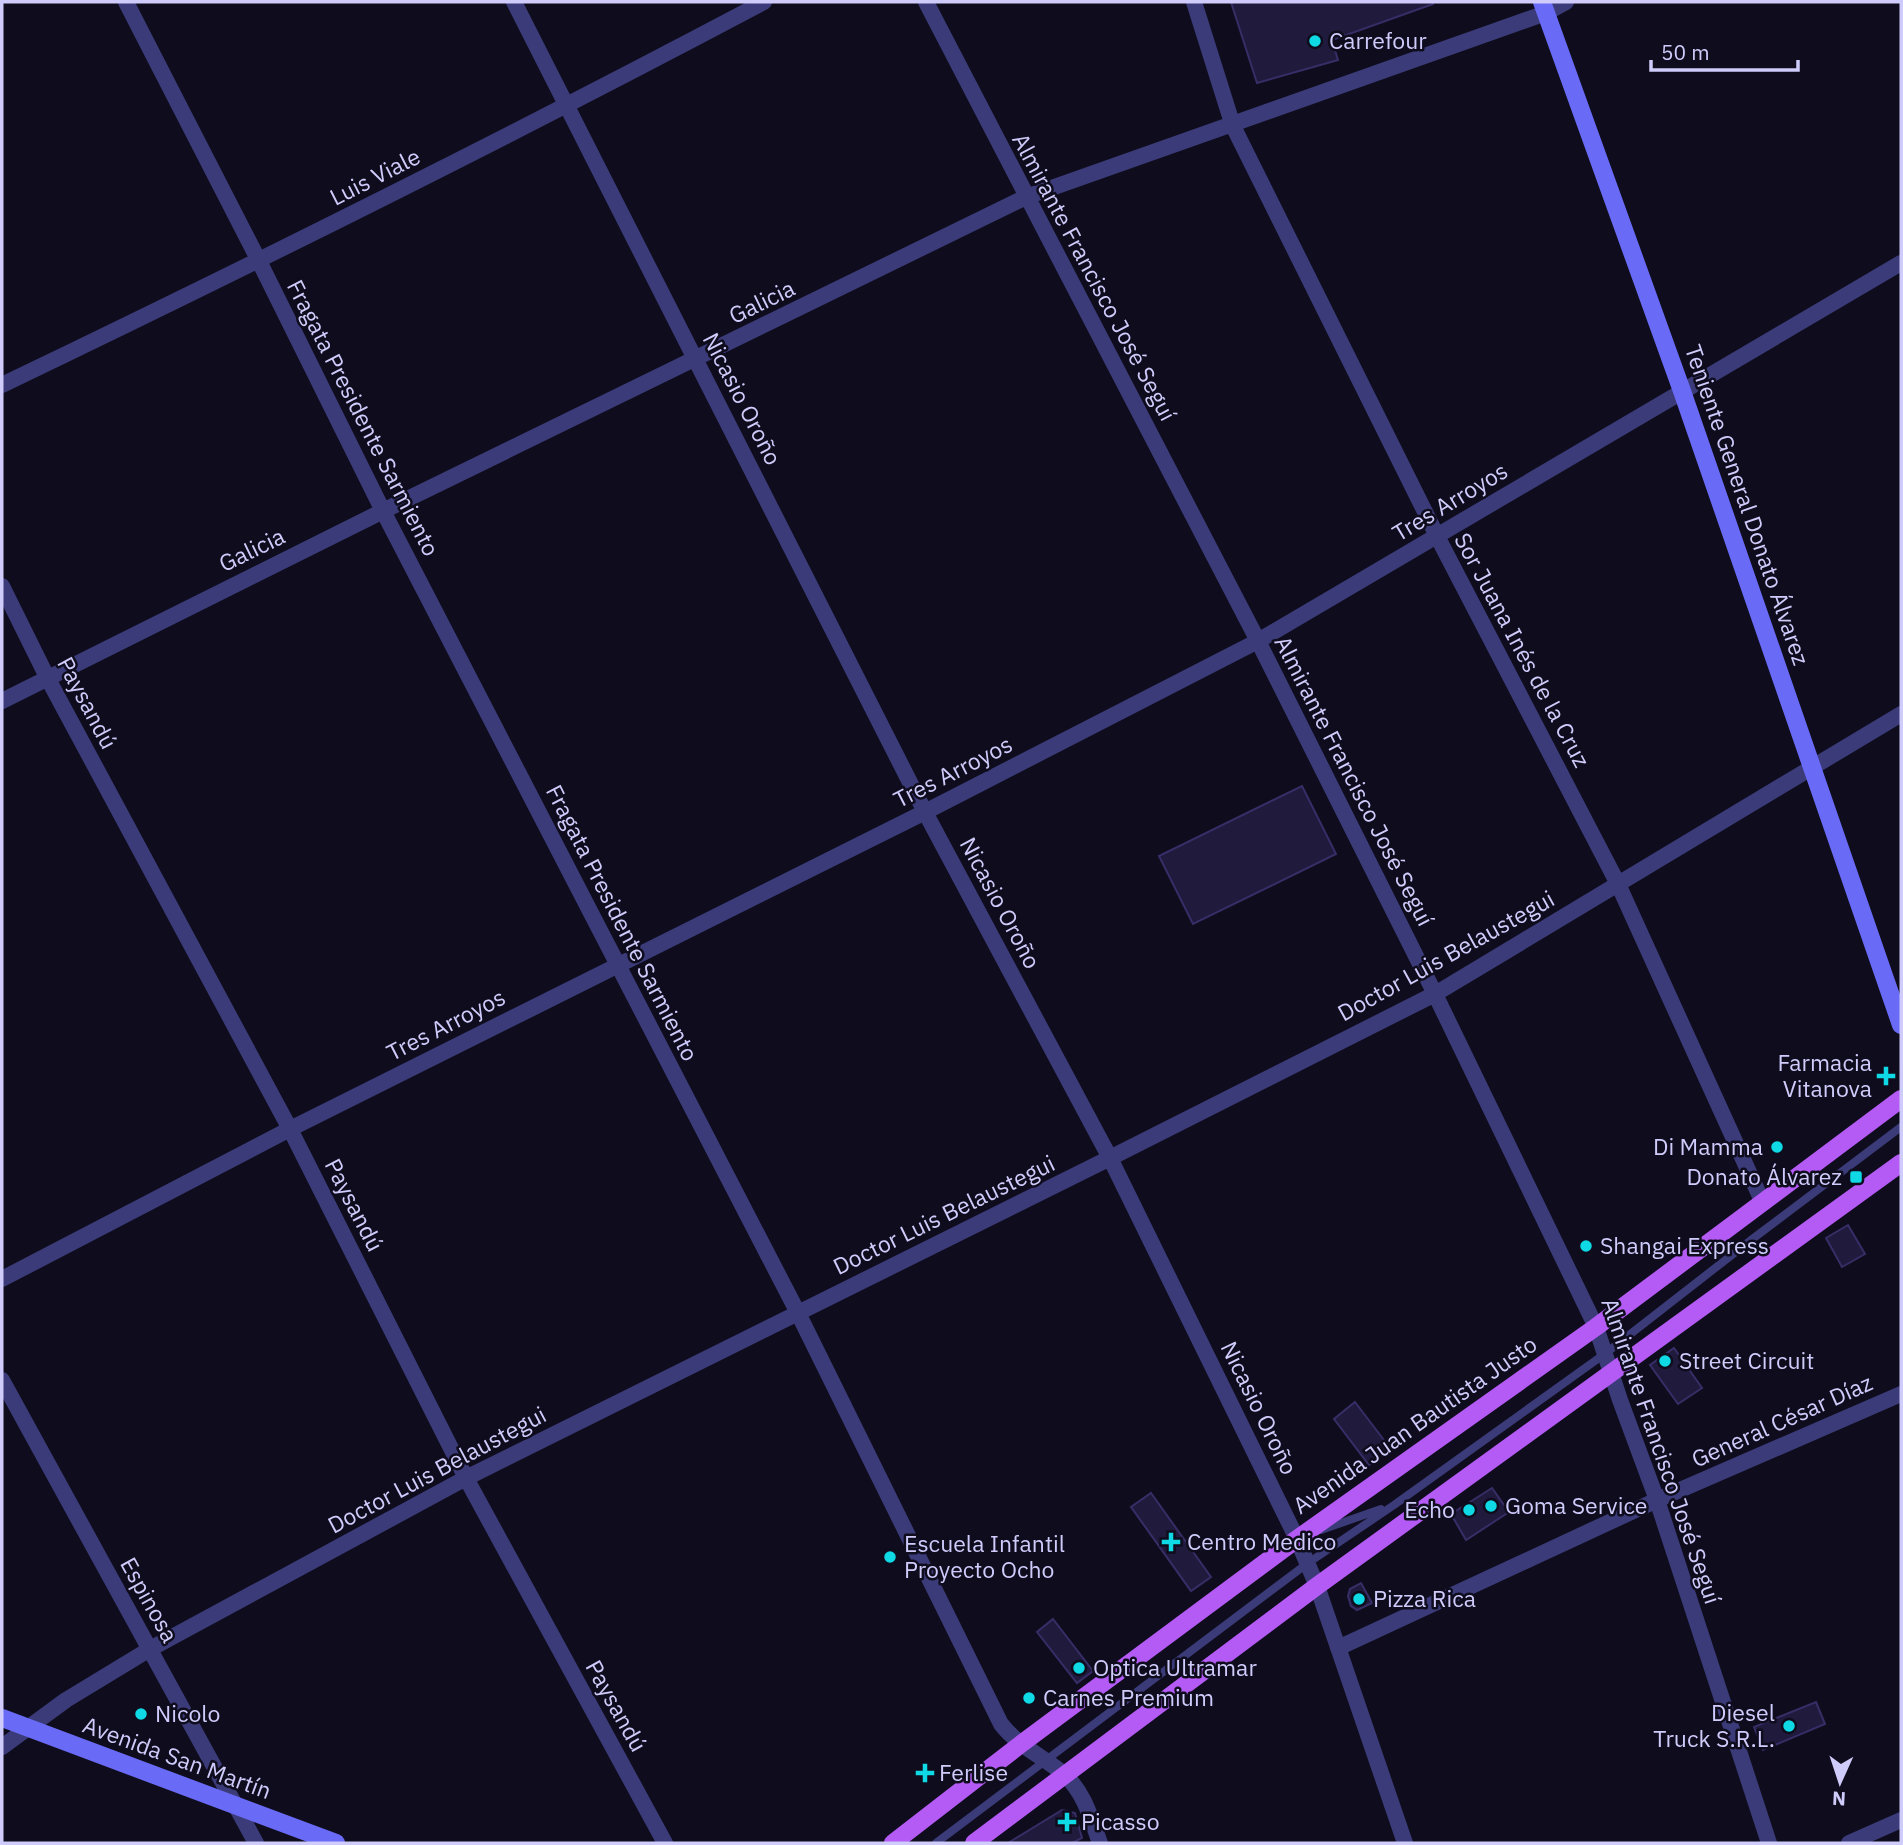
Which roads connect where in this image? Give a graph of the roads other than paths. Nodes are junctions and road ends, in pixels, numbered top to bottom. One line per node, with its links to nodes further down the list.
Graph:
1 (127, 2): 11 (street, Fragata Presidente Sarmiento)
2 (514, 2): 8 (street, Nicasio Oroño)
3 (764, 2): 8 (street, Luis Viale)
4 (926, 2): 10 (street, Almirante Francisco José Seguí)
5 (1194, 2): 9 (street, Sor Juana Inés de la Cruz)
6 (1566, 2): 7 (street, Galicia)
7 (1544, 7): 9 (street, Galicia); 15 (street, Teniente General Donato Álvarez)
8 (568, 106): 11 (street, Luis Viale); 13 (street, Nicasio Oroño)
9 (1233, 126): 10 (street, Galicia); 17 (street, Sor Juana Inés de la Cruz)
10 (1026, 197): 13 (street, Galicia); 19 (street, Almirante Francisco José Seguí)
11 (260, 261): 14 (street, Luis Viale); 16 (street, Fragata Presidente Sarmiento)
12 (1901, 263): 15 (street, Tres Arroyos)
13 (696, 359): 16 (street, Galicia); 24 (street, Nicasio Oroño)
14 (2, 386)
15 (1682, 391): 17 (street, Tres Arroyos); 23 (street, Teniente General Donato Álvarez)
16 (383, 511): 20 (street, Galicia); 26 (street, Fragata Presidente Sarmiento)
17 (1437, 536): 19 (street, Tres Arroyos); 25 (street, Sor Juana Inés de la Cruz)
18 (2, 586): 20 (street, Paysandú)
19 (1258, 641): 24 (street, Tres Arroyos); 27 (street, Almirante Francisco José Seguí)
20 (47, 677): 21 (street, Galicia); 31 (street, Paysandú)
21 (2, 701)
22 (1901, 714): 23 (street, Doctor Luis Belaustegui)
23 (1811, 767): 25 (street, Doctor Luis Belaustegui); 28 (street, Teniente General Donato Álvarez)
24 (925, 811): 26 (street, Tres Arroyos); 32 (street, Nicasio Oroño)
25 (1618, 884): 27 (street, Doctor Luis Belaustegui); 34 (street, Sor Juana Inés de la Cruz)
26 (618, 965): 31 (street, Tres Arroyos); 36 (street, Fragata Presidente Sarmiento)
27 (1435, 994): 32 (street, Doctor Luis Belaustegui); 37 (street, Almirante Francisco José Seguí)
28 (1901, 1025)
29 (1901, 1100): 34 (main road, Avenida Juan Bautista Justo)
30 (1901, 1128): 38 (lane)
31 (290, 1129): 35 (street, Tres Arroyos); 42 (street, Paysandú)
32 (1110, 1158): 36 (street, Doctor Luis Belaustegui); 45 (street, Nicasio Oroño)
33 (1901, 1163): 39 (main road)
34 (1763, 1203): 37 (main road, Avenida Juan Bautista Justo)
35 (2, 1279)
36 (798, 1313): 42 (street, Doctor Luis Belaustegui); 52 (street, Fragata Presidente Sarmiento)
37 (1596, 1327): 38 (street, Almirante Francisco José Seguí); 45 (main road, Avenida Juan Bautista Justo)
38 (1605, 1353): 39 (street, Almirante Francisco José Seguí); 44 (lane)
39 (1612, 1372): 43 (street, Almirante Francisco José Seguí); 47 (main road)
40 (2, 1380): 49 (street, Espinosa)
41 (1901, 1394): 43 (street, General César Díaz)
42 (466, 1478): 49 (street, Doctor Luis Belaustegui); 60 (street, Paysandú)
43 (1657, 1500): 48 (street, General César Díaz); 66 (street, Almirante Francisco José Seguí)
44 (1394, 1505): 45 (lane); 46 (lane)
45 (1297, 1539): 46 (street, Nicasio Oroño); 52 (main road, Avenida Juan Bautista Justo)
46 (1308, 1563): 47 (street, Nicasio Oroño); 54 (lane)
47 (1317, 1586): 48 (street, Nicasio Oroño); 55 (main road)
48 (1338, 1648): 65 (street, Nicasio Oroño)
49 (150, 1649): 51 (street, Doctor Luis Belaustegui); 56 (street, Espinosa)
50 (2, 1718): 51 (street, Avenida San Martín)
51 (27, 1728): 53 (street, Doctor Luis Belaustegui); 56 (street, Avenida San Martín)
52 (1021, 1744): 54 (street, Fragata Presidente Sarmiento); 61 (main road, Avenida Juan Bautista Justo)
53 (2, 1747)
54 (1044, 1761): 55 (street, Fragata Presidente Sarmiento); 62 (lane)
55 (1065, 1775): 63 (main road); 64 (street, Fragata Presidente Sarmiento)
56 (235, 1805): 58 (street, Espinosa); 59 (street, Avenida San Martín)
57 (1901, 1820): 67 (street)
58 (256, 1843)
59 (336, 1843)
60 (664, 1843)
61 (893, 1843)
62 (936, 1843)
63 (974, 1843)
64 (1100, 1843)
65 (1405, 1843)
66 (1769, 1843)
67 (1849, 1843)

